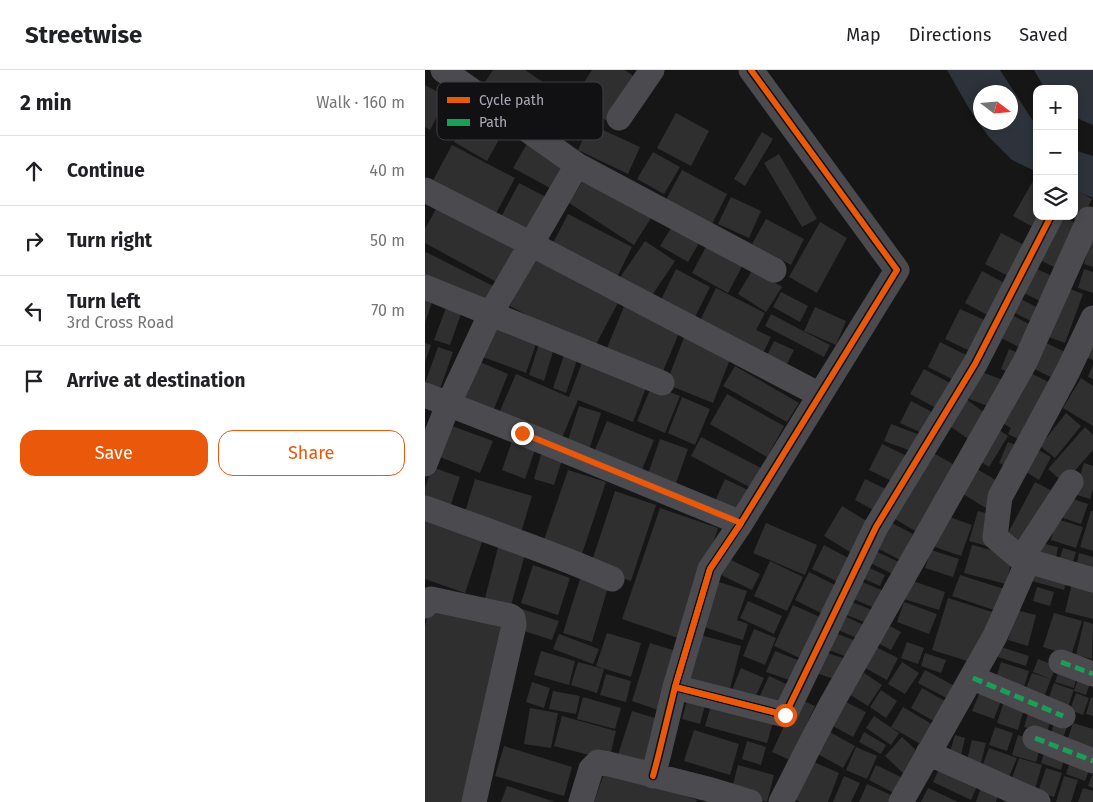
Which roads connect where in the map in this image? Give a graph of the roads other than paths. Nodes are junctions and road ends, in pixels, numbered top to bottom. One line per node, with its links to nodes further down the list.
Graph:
1 (443, 70): 4 (street)
2 (652, 70): 5 (street)
3 (751, 70): 18 (street)
4 (460, 82)
5 (619, 118)
6 (542, 140): 7 (street)
7 (577, 165): 11 (street); 12 (street)
8 (425, 190): 11 (street)
9 (1049, 220): 31 (street)
10 (1089, 220): 41 (street)
11 (531, 244): 14 (street); 18 (street)
12 (774, 270)
13 (425, 286): 14 (street)
14 (491, 314): 16 (street); 19 (street)
15 (1093, 318): 24 (street)
16 (662, 383)
17 (425, 395): 19 (street)
18 (820, 395): 23 (street)
19 (448, 405): 20 (street); 23 (street)
20 (425, 464)
21 (1071, 482): 24 (street)
22 (425, 508): 25 (street)
23 (741, 523): 31 (street)
24 (1024, 560): 26 (street); 30 (street)
25 (612, 579)
26 (1093, 580)
27 (425, 606): 38 (street)
28 (1061, 662): 29 (street)
29 (1093, 674)
30 (973, 678): 32 (street); 34 (street)
31 (675, 687): 36 (street)
32 (1063, 716)
33 (1035, 738): 35 (street)
34 (929, 753): 42 (street); 43 (street)
35 (1093, 761)
36 (653, 776): 37 (street); 39 (street)
37 (706, 795): 40 (street)
38 (473, 802)
39 (581, 802)
40 (750, 802)
41 (781, 802)
42 (901, 802)
43 (1038, 802)

